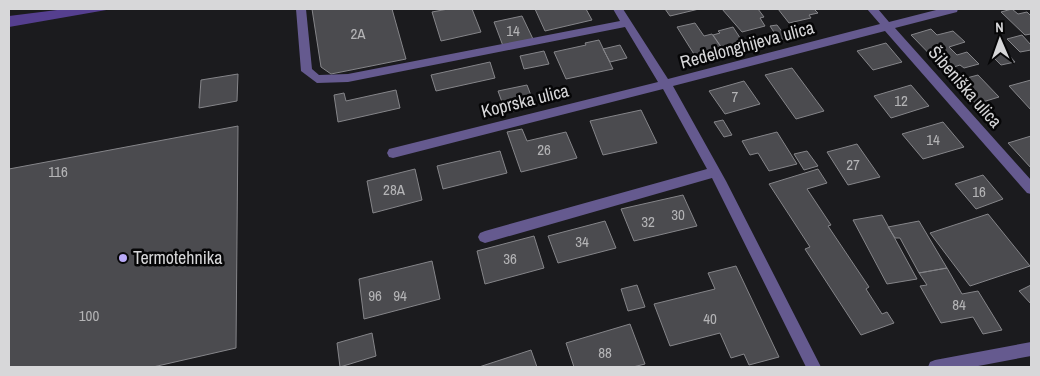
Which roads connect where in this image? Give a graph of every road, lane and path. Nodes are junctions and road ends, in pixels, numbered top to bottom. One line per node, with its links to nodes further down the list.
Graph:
1 (301, 9): 5 (street)
2 (618, 9): 5 (street)
3 (872, 9): 6 (street, Šibeniška ulica)
4 (953, 9): 6 (street, Redelonghijeva ulica)
5 (628, 23): 7 (street)
6 (888, 26): 7 (street, Redelonghijeva ulica); 10 (street, Šibeniška ulica)
7 (666, 84): 8 (street, Koprska ulica); 9 (street)
8 (393, 153)
9 (714, 172): 11 (street); 13 (street)
10 (1031, 189)
11 (485, 237)
12 (1031, 349): 14 (street)
13 (814, 367)
14 (935, 367)

